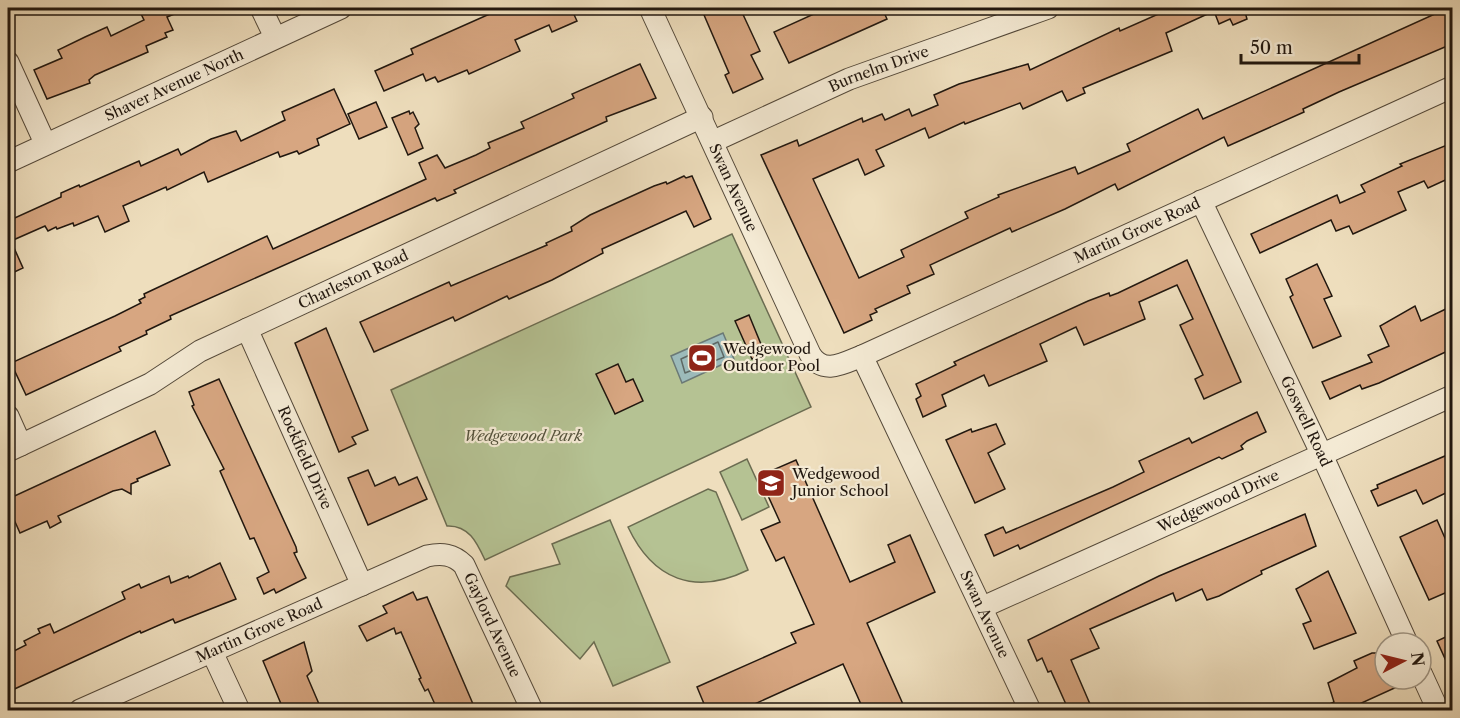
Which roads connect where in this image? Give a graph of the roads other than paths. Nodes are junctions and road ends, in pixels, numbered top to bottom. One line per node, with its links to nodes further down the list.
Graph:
1 (261, 8): 5 (street)
2 (341, 8): 5 (street, Shaver Avenue North)
3 (650, 8): 8 (street, Swan Avenue)
4 (1048, 8): 9 (street, Burnelm Drive)
5 (275, 37): 10 (street, Shaver Avenue North)
6 (8, 62): 10 (street)
7 (1452, 87): 12 (street, Martin Grove Road)
8 (702, 117): 9 (street, Swan Avenue); 13 (street, Charleston Road)
9 (714, 141): 15 (street, Swan Avenue)
10 (45, 143): 11 (street, Shaver Avenue North)
11 (8, 162)
12 (1201, 201): 14 (street, Martin Grove Road); 19 (street, Goswell Road)
13 (247, 329): 18 (street, Charleston Road); 21 (street, Rockfield Drive)
14 (862, 356): 15 (street, Martin Grove Road); 22 (street, Swan Avenue)
15 (820, 365)
16 (1452, 396): 19 (street, Wedgewood Drive)
17 (8, 416): 18 (street)
18 (14, 448)
19 (1322, 455): 22 (street, Wedgewood Drive); 23 (street, Goswell Road)
20 (440, 554): 21 (street, Martin Grove Road); 29 (street, Gaylord Avenue)
21 (362, 585): 24 (street, Martin Grove Road)
22 (983, 607): 30 (street, Swan Avenue)
23 (1402, 631)
24 (212, 652): 27 (street, Martin Grove Road); 28 (street)
25 (1430, 691): 26 (street)
26 (1440, 708)
27 (80, 711)
28 (239, 711)
29 (532, 711)
30 (1030, 711)

